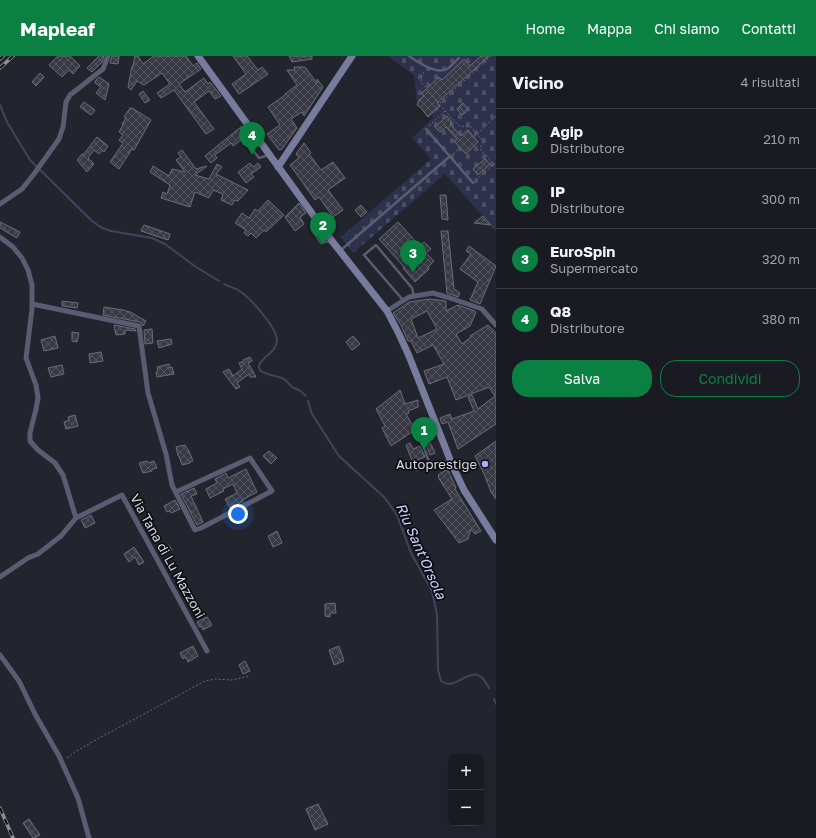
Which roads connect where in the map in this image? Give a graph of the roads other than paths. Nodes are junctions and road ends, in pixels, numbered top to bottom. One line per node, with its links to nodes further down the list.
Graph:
1 (108, 56): 12 (street)
2 (198, 56): 7 (main road)
3 (352, 56): 10 (main road)
4 (411, 57): 5 (lane)
5 (459, 58)
6 (426, 129): 9 (lane)
7 (254, 134): 8 (main road); 8 (lane)
8 (270, 155): 10 (main road)
9 (449, 157): 11 (lane); 14 (lane)
10 (278, 167): 14 (main road)
11 (473, 183)
12 (0, 204)
13 (0, 237): 17 (street)
14 (340, 251): 18 (main road)
15 (414, 296): 16 (street); 16 (lane); 19 (street)
16 (404, 300): 18 (street)
17 (32, 304): 22 (street); 23 (street)
18 (387, 311): 20 (main road)
19 (496, 325)
20 (436, 423): 21 (main road); 21 (lane)
21 (451, 462): 24 (main road)
22 (176, 492): 22 (street)
23 (76, 518): 25 (street, Via Tana di Lu Mazzoni); 26 (street, Via Tana di Lu Mazzoni)
24 (496, 540)
25 (0, 577)
26 (208, 651)
27 (0, 655): 28 (street)
28 (89, 838)

